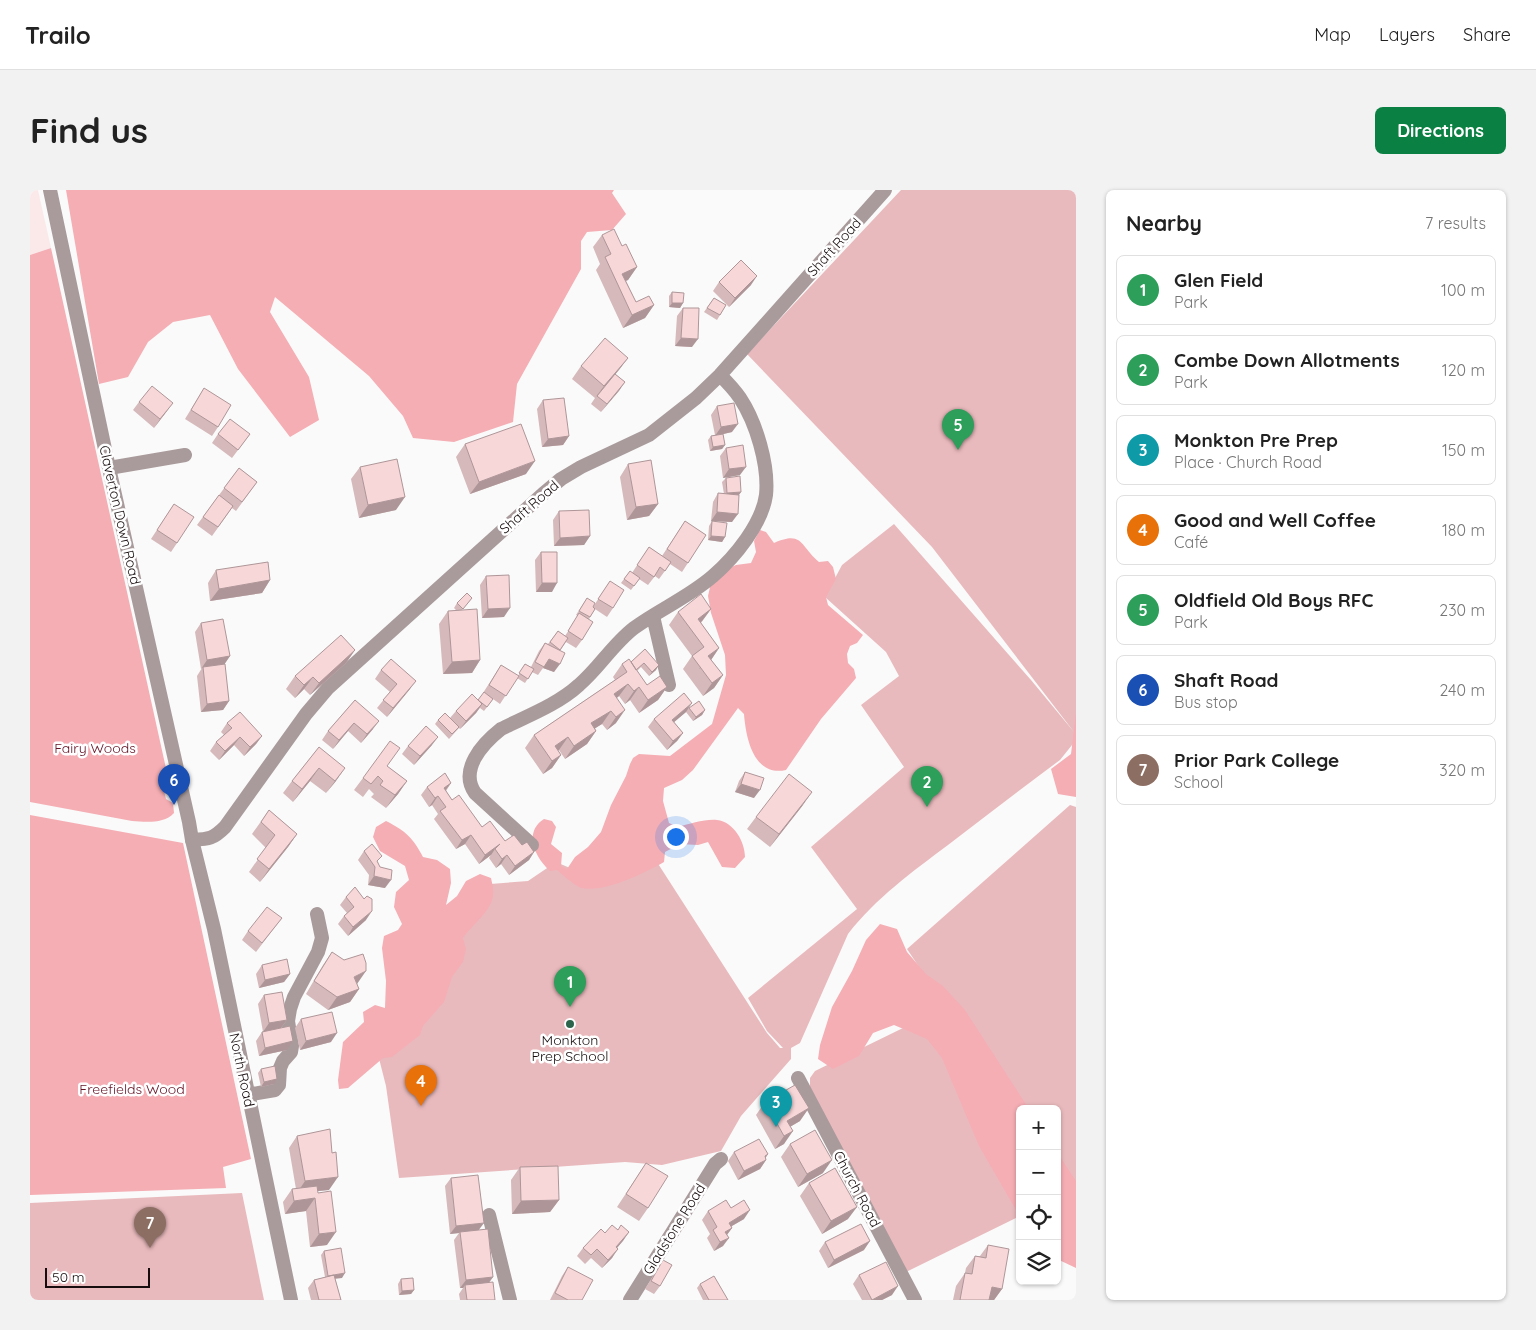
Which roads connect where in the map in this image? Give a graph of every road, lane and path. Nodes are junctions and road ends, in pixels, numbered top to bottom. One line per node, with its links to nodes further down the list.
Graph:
1 (50, 190): 5 (street, Claverton Down Road)
2 (885, 190): 3 (street, Shaft Road)
3 (720, 375): 6 (street); 8 (street, Shaft Road)
4 (185, 455): 5 (street)
5 (109, 468): 8 (street, Claverton Down Road)
6 (653, 616): 7 (street); 9 (street)
7 (669, 685)
8 (192, 840): 12 (street, North Road)
9 (532, 845)
10 (317, 914): 12 (street)
11 (798, 1078): 18 (street, Church Road)
12 (247, 1095): 15 (street, North Road)
13 (721, 1160): 17 (street, Gladstone Road)
14 (489, 1215): 16 (street)
15 (291, 1300)
16 (510, 1300)
17 (630, 1300)
18 (916, 1300)

